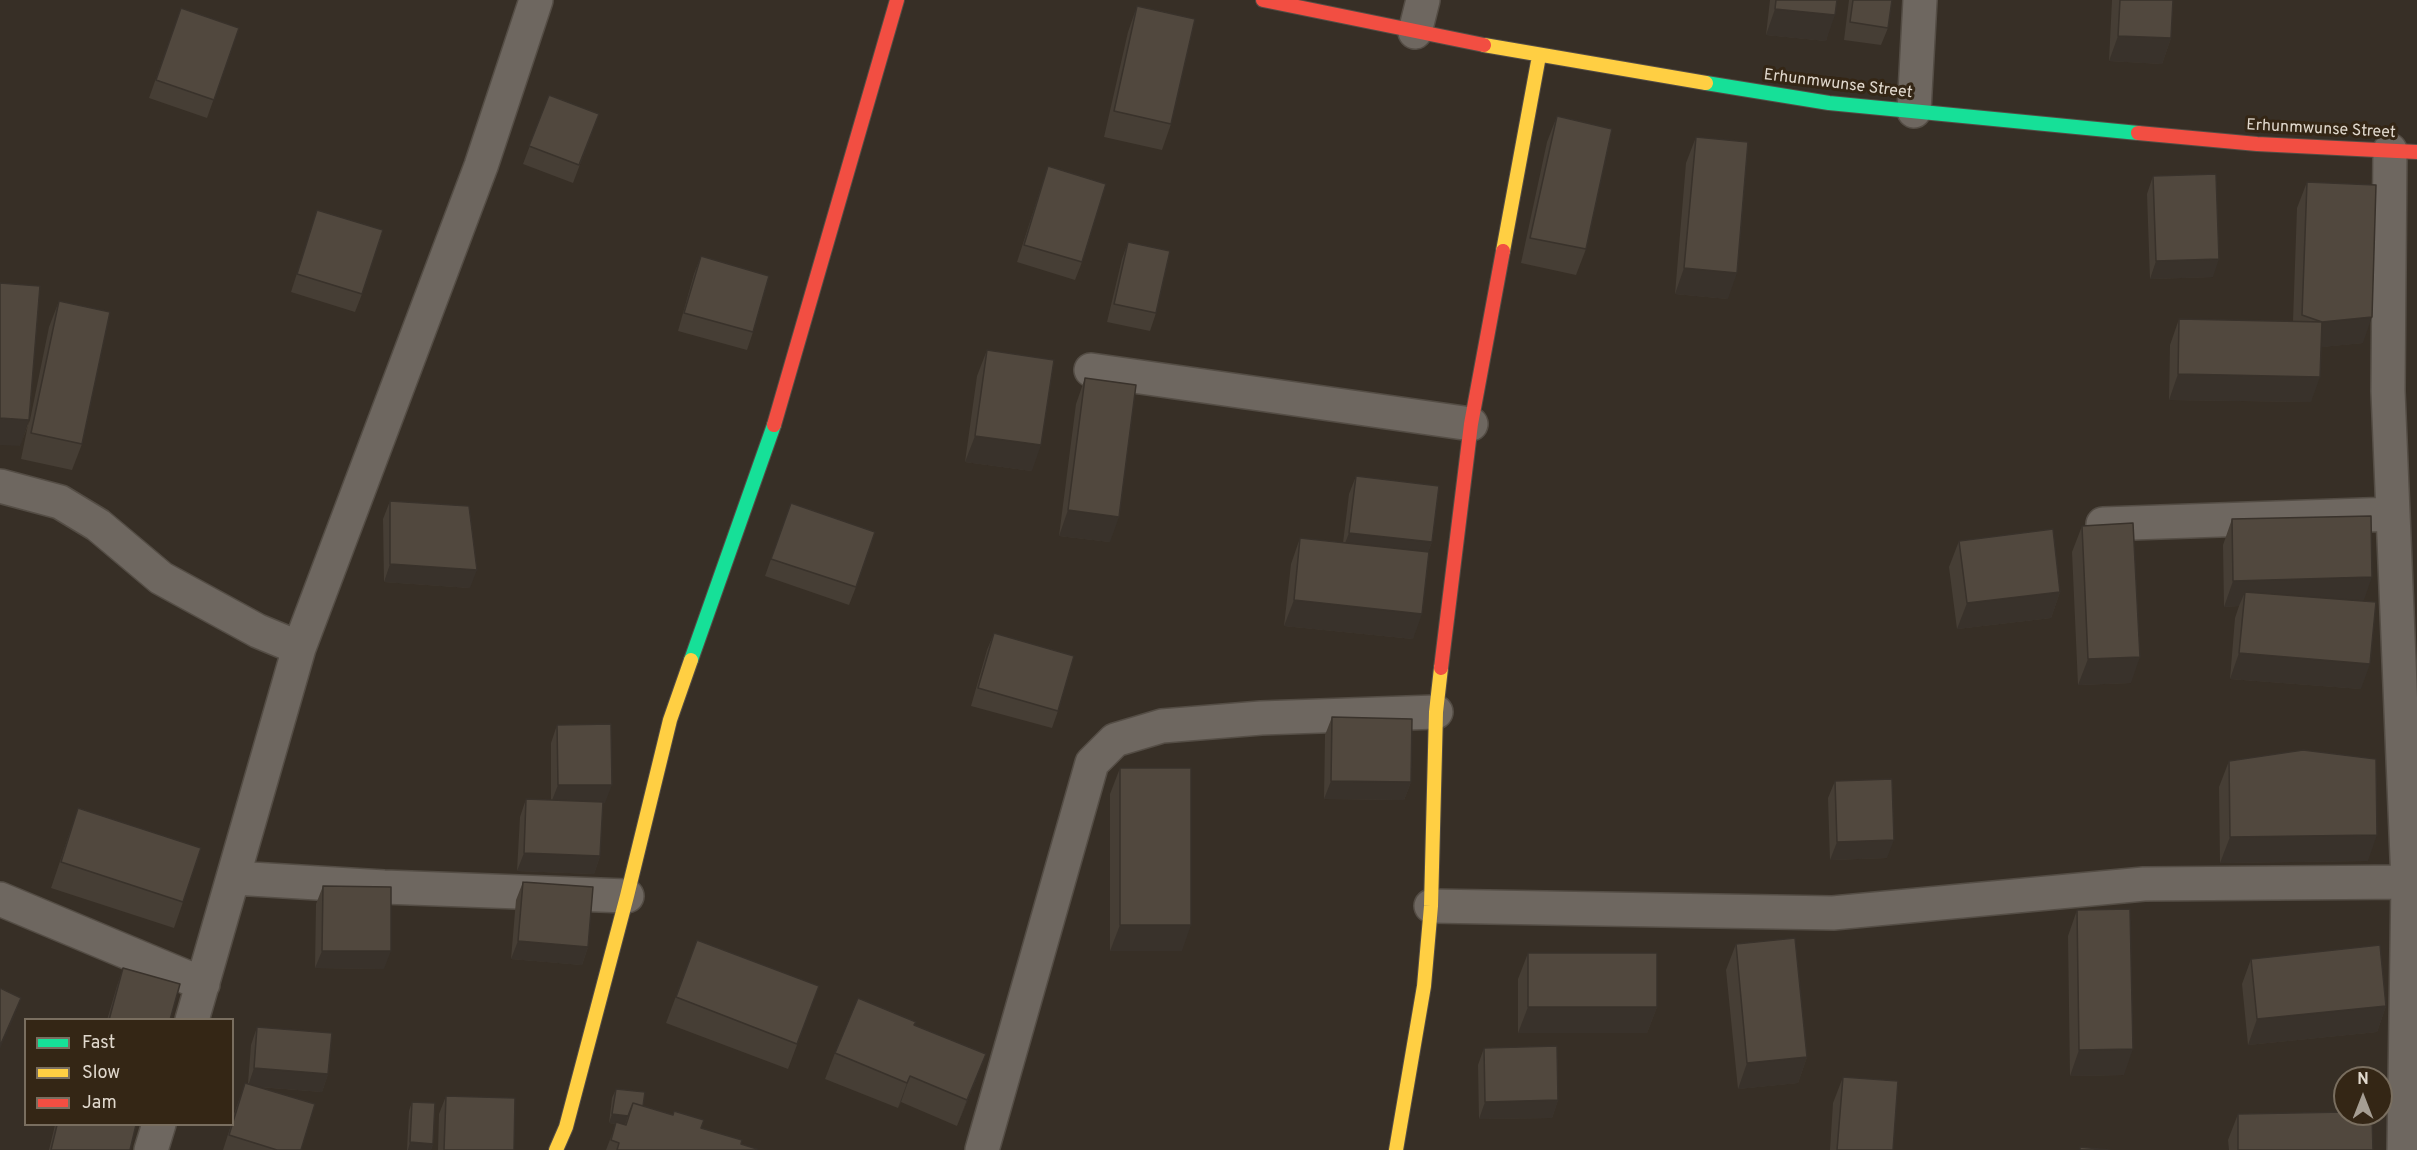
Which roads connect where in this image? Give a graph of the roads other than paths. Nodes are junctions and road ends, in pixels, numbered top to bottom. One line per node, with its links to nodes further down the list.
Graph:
1 (536, 0): 15 (street)
2 (897, 0): 19 (street)
3 (1263, 0): 6 (street, Erhunmwunse Street)
4 (1423, 0): 6 (street)
5 (1920, 0): 8 (street)
6 (1415, 32): 7 (street, Erhunmwunse Street)
7 (1539, 56): 8 (street, Erhunmwunse Street); 11 (street)
8 (1914, 111): 9 (street, Erhunmwunse Street)
9 (2403, 151): 13 (street)
10 (1091, 370): 11 (street)
11 (1471, 424): 16 (street)
12 (0, 486): 15 (street)
13 (2393, 514): 14 (street); 18 (street)
14 (2103, 524)
15 (299, 648): 17 (street)
16 (1436, 712): 21 (street); 27 (street)
17 (234, 878): 19 (street); 22 (street)
18 (2408, 882): 21 (street); 29 (street)
19 (627, 896): 26 (street)
20 (0, 899): 22 (street)
21 (1431, 906): 28 (street)
22 (203, 984): 23 (street)
23 (193, 1018)
24 (159, 1126): 25 (street)
25 (151, 1150)
26 (556, 1150)
27 (982, 1150)
28 (1396, 1150)
29 (2404, 1150)

